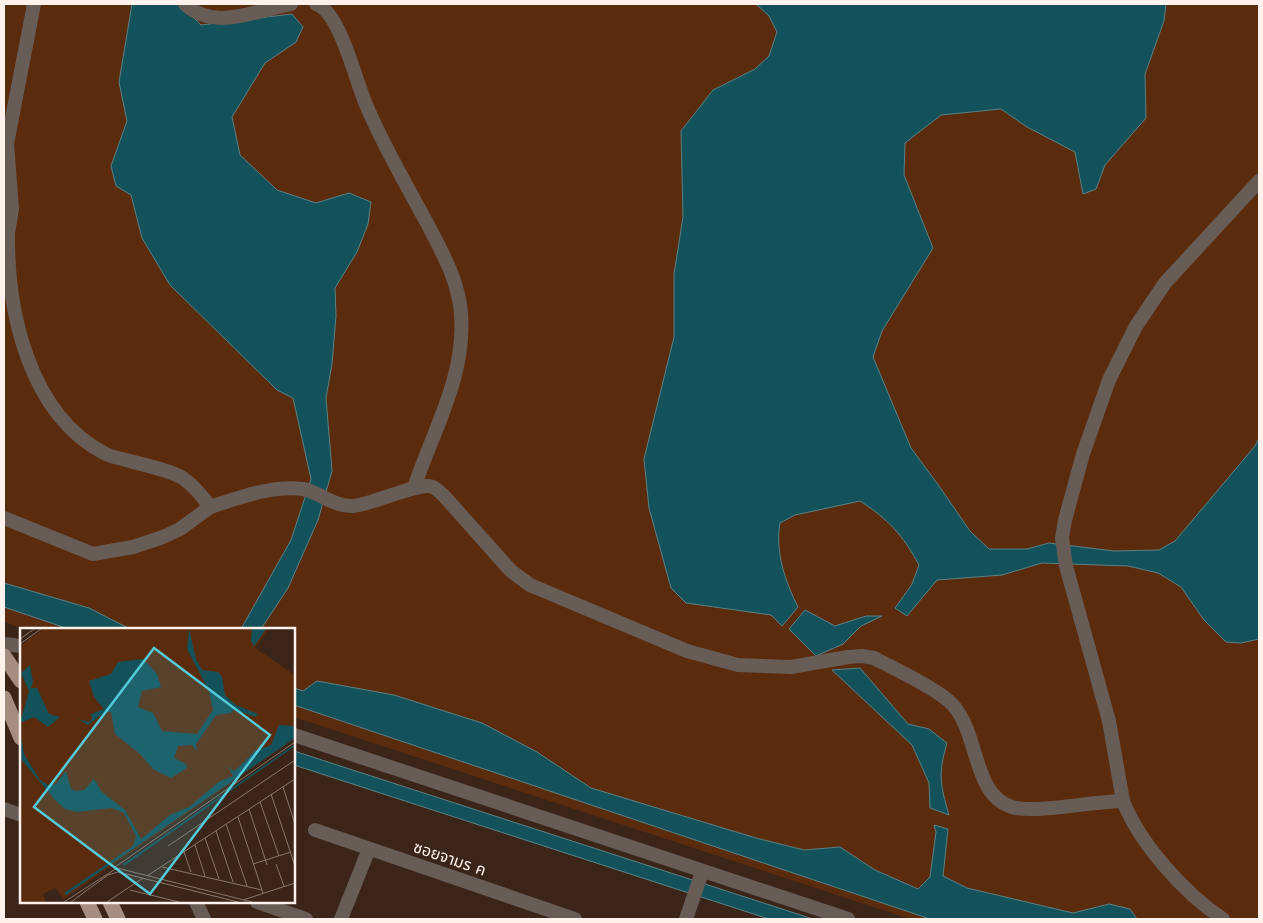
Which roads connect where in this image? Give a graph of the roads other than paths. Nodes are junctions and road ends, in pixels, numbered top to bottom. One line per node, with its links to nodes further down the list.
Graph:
1 (34, 4): 6 (street)
2 (185, 4): 3 (street)
3 (291, 4)
4 (316, 4): 7 (street)
5 (1259, 180): 17 (street)
6 (6, 233): 8 (street)
7 (414, 488): 8 (street); 17 (street)
8 (210, 507): 9 (street)
9 (4, 518)
10 (4, 644): 11 (street)
11 (20, 646)
12 (4, 656): 13 (main road)
13 (20, 680)
14 (4, 698): 16 (main road)
15 (295, 735): 22 (street)
16 (20, 736)
17 (1123, 801): 35 (street)
18 (4, 809): 19 (street)
19 (20, 815)
20 (314, 830): 21 (street, ซอยจามร ค)
21 (369, 849): 31 (street); 32 (street, ซอยจามร ค)
22 (700, 878): 33 (street); 34 (street)
23 (88, 903): 27 (main road)
24 (110, 903): 28 (main road)
25 (196, 903): 29 (street)
26 (260, 903): 30 (street)
27 (95, 919)
28 (118, 919)
29 (204, 919)
30 (306, 919)
31 (341, 919)
32 (575, 919)
33 (686, 919)
34 (848, 919)
35 (1223, 919)

